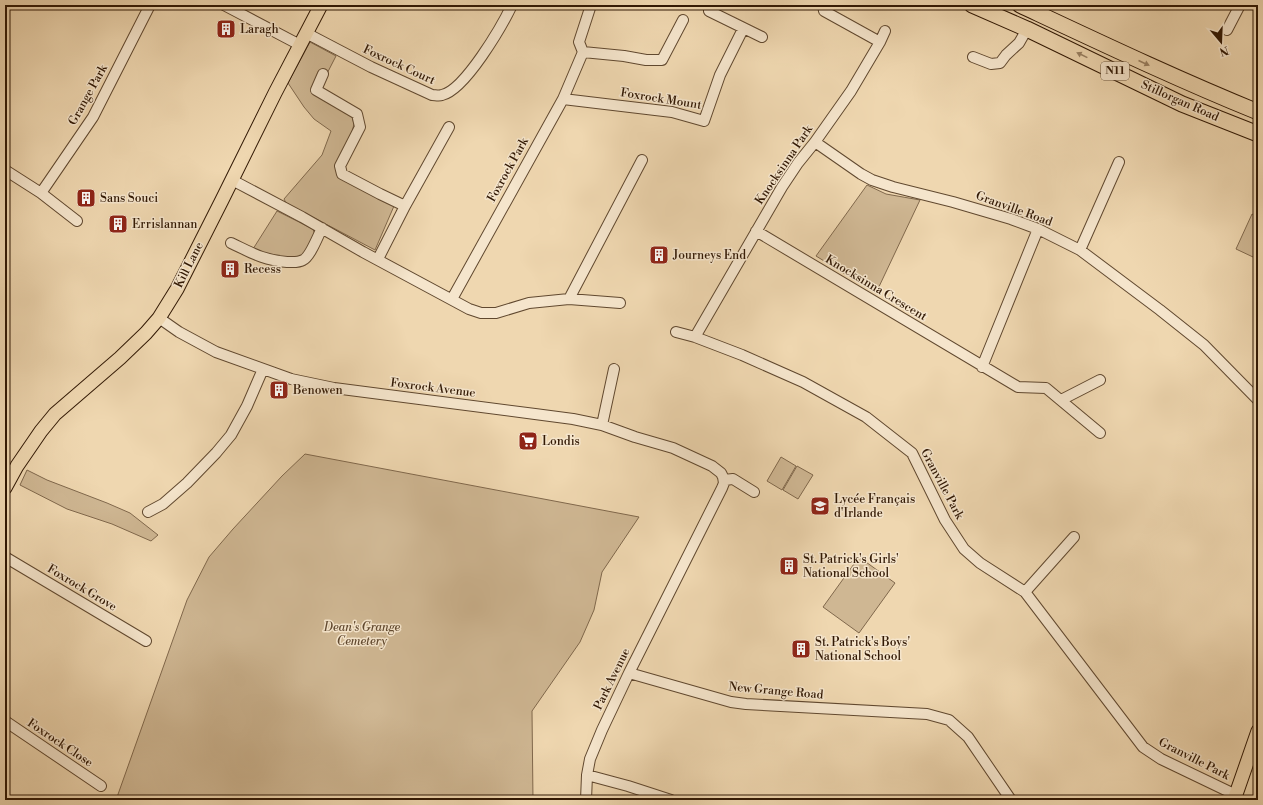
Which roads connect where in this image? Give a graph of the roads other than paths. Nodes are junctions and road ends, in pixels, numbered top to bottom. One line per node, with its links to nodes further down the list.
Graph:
1 (150, 5): 32 (street, Grange Park)
2 (224, 5): 19 (street)
3 (321, 5): 16 (main road, Kill Lane)
4 (512, 5): 16 (street, Foxrock Court)
5 (591, 5): 20 (street)
6 (823, 5): 18 (street)
7 (972, 5): 13 (highway, Stillorgan Road / N11)
8 (1020, 5): 24 (highway, Stillorgan Road / N11, one-way to 24)
9 (1240, 5): 14 (street)
10 (709, 11): 12 (street)
11 (683, 20): 20 (street)
12 (743, 29): 17 (street); 23 (street, Foxrock Mount)
13 (1027, 29): 21 (street); 26 (highway, Stillorgan Road / N11, one-way to 13)
14 (1227, 30)
15 (885, 32): 18 (street, Knocksinna Park)
16 (306, 33): 19 (main road, Kill Lane)
17 (762, 37)
18 (880, 42): 27 (street, Knocksinna Park)
19 (300, 45): 31 (main road, Kill Lane)
20 (584, 52): 23 (street, Foxrock Park)
21 (973, 57)
22 (323, 74): 33 (street)
23 (563, 99): 41 (street, Foxrock Park)
24 (1258, 112)
25 (449, 127): 33 (street)
26 (1258, 134)
27 (816, 142): 36 (street, Granville Road); 37 (street, Knocksinna Park)
28 (642, 160): 42 (street)
29 (1119, 162): 39 (street)
30 (5, 170): 32 (street)
31 (232, 180): 35 (street); 44 (main road, Kill Lane)
32 (41, 193): 34 (street)
33 (405, 206): 40 (street)
34 (77, 221)
35 (322, 228): 38 (street); 40 (street)
36 (1038, 229): 39 (street, Granville Road); 47 (street)
37 (756, 231): 46 (street, Knocksinna Park); 47 (street, Knocksinna Crescent)
38 (231, 243)
39 (1080, 250): 52 (street, Granville Road)
40 (378, 259): 41 (street)
41 (452, 299): 42 (street)
42 (569, 299): 43 (street)
43 (620, 303)
44 (159, 318): 48 (street, Foxrock Avenue); 56 (main road, Kill Lane)
45 (676, 332): 46 (street, Granville Park)
46 (695, 336): 61 (street, Granville Park)
47 (982, 366): 51 (street, Knocksinna Crescent)
48 (263, 369): 53 (street, Foxrock Avenue); 58 (street)
49 (614, 369): 53 (street)
50 (1100, 380): 51 (street)
51 (1061, 400): 54 (street)
52 (1258, 400)
53 (602, 425): 55 (street, Foxrock Avenue)
54 (1100, 433)
55 (724, 480): 57 (street); 63 (street, Park Avenue)
56 (5, 488)
57 (754, 492)
58 (148, 512)
59 (1074, 537): 61 (street)
60 (5, 557): 62 (street, Foxrock Grove)
61 (1025, 592): 68 (street, Granville Park)
62 (146, 641)
63 (629, 673): 66 (street, Park Avenue); 71 (street, New Grange Road)
64 (5, 721): 67 (street, Foxrock Close)
65 (1258, 731): 68 (main road)
66 (587, 775): 69 (street, Park Avenue); 70 (street)
67 (101, 786)
68 (1235, 797)
69 (586, 800)
70 (671, 800)
71 (1011, 800)

